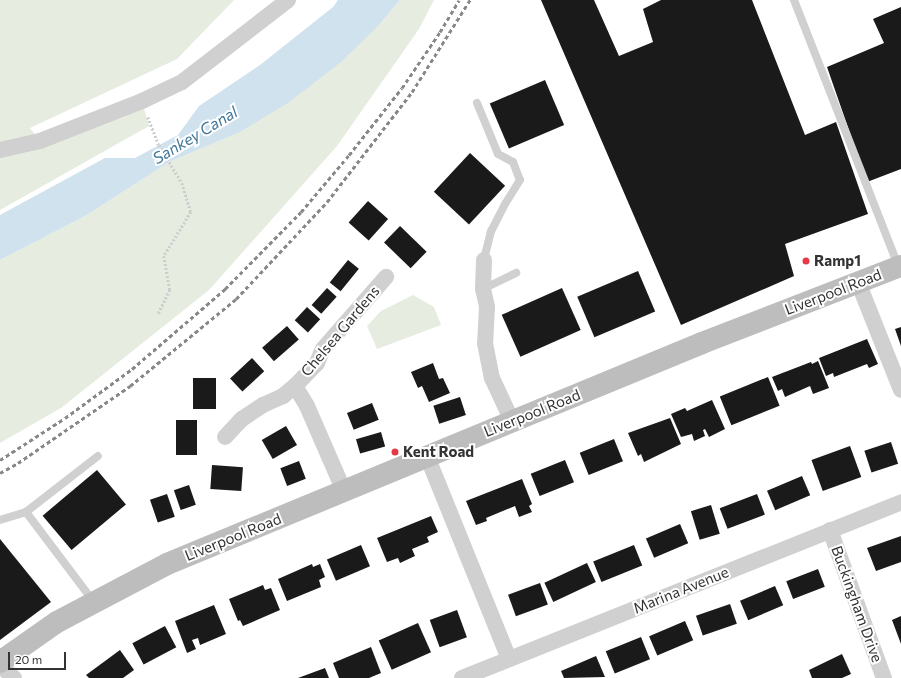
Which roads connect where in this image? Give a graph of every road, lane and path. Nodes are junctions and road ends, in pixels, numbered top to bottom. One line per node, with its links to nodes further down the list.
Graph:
1 (288, 0): 3 (street)
2 (794, 0): 7 (lane)
3 (142, 101): 5 (street); 12 (path)
4 (477, 103): 6 (lane)
5 (0, 150)
6 (484, 260): 11 (street)
7 (900, 266): 10 (street, Liverpool Road)
8 (516, 273): 11 (lane)
9 (386, 277): 13 (street, Chelsea Gardens)
10 (858, 282): 14 (street); 15 (street, Liverpool Road)
11 (483, 289): 15 (street)
12 (158, 315)
13 (294, 386): 16 (street, Chelsea Gardens); 19 (street, Chelsea Gardens)
14 (901, 390)
15 (512, 421): 18 (street, Liverpool Road)
16 (225, 437)
17 (98, 456): 21 (lane)
18 (427, 456): 19 (street, Liverpool Road); 25 (street)
19 (344, 491): 24 (street, Liverpool Road)
20 (901, 502): 23 (street, Marina Avenue)
21 (26, 512): 22 (lane); 24 (lane)
22 (0, 520)
23 (830, 530): 25 (street, Marina Avenue); 29 (street, Buckingham Drive)
24 (93, 602): 26 (street, Liverpool Road)
25 (509, 659): 28 (street, Marina Avenue)
26 (0, 663): 27 (street)
27 (14, 678)
28 (462, 678)
29 (884, 678)

